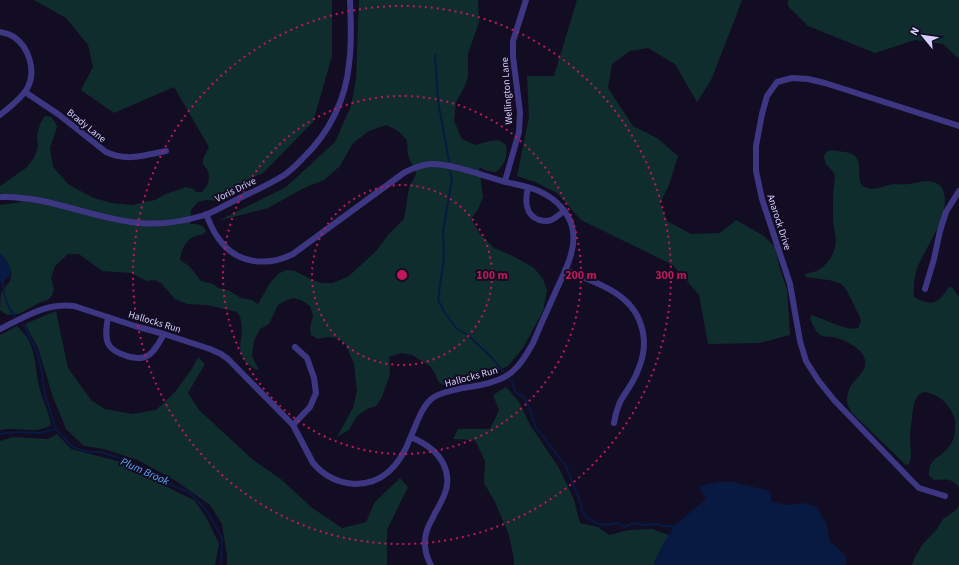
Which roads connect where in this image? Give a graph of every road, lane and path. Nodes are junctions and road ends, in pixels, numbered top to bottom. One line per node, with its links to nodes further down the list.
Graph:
1 (350, 0): 13 (street, Voris Drive)
2 (526, 0): 8 (street, Wellington Lane)
3 (0, 32): 4 (street)
4 (25, 92): 5 (street); 7 (street, Brady Lane)
5 (0, 115)
6 (959, 126): 23 (street, Anarock Drive)
7 (166, 151)
8 (504, 181): 9 (street, Hallocks Run); 13 (street, Hallocks Run)
9 (528, 188): 12 (street, Hallocks Run); 12 (street)
10 (959, 191): 15 (street)
11 (0, 197): 13 (street, Voris Drive)
12 (564, 211): 14 (street, Hallocks Run)
13 (206, 214)
14 (565, 270): 20 (street); 22 (street, Hallocks Run)
15 (925, 289)
16 (108, 317): 17 (street, Hallocks Run); 18 (street, Hallocks Run); 18 (street)
17 (0, 329)
18 (164, 334): 21 (street, Hallocks Run)
19 (295, 348): 21 (street)
20 (614, 423)
21 (293, 424): 22 (street, Hallocks Run)
22 (411, 437): 24 (street)
23 (945, 496)
24 (431, 565)

